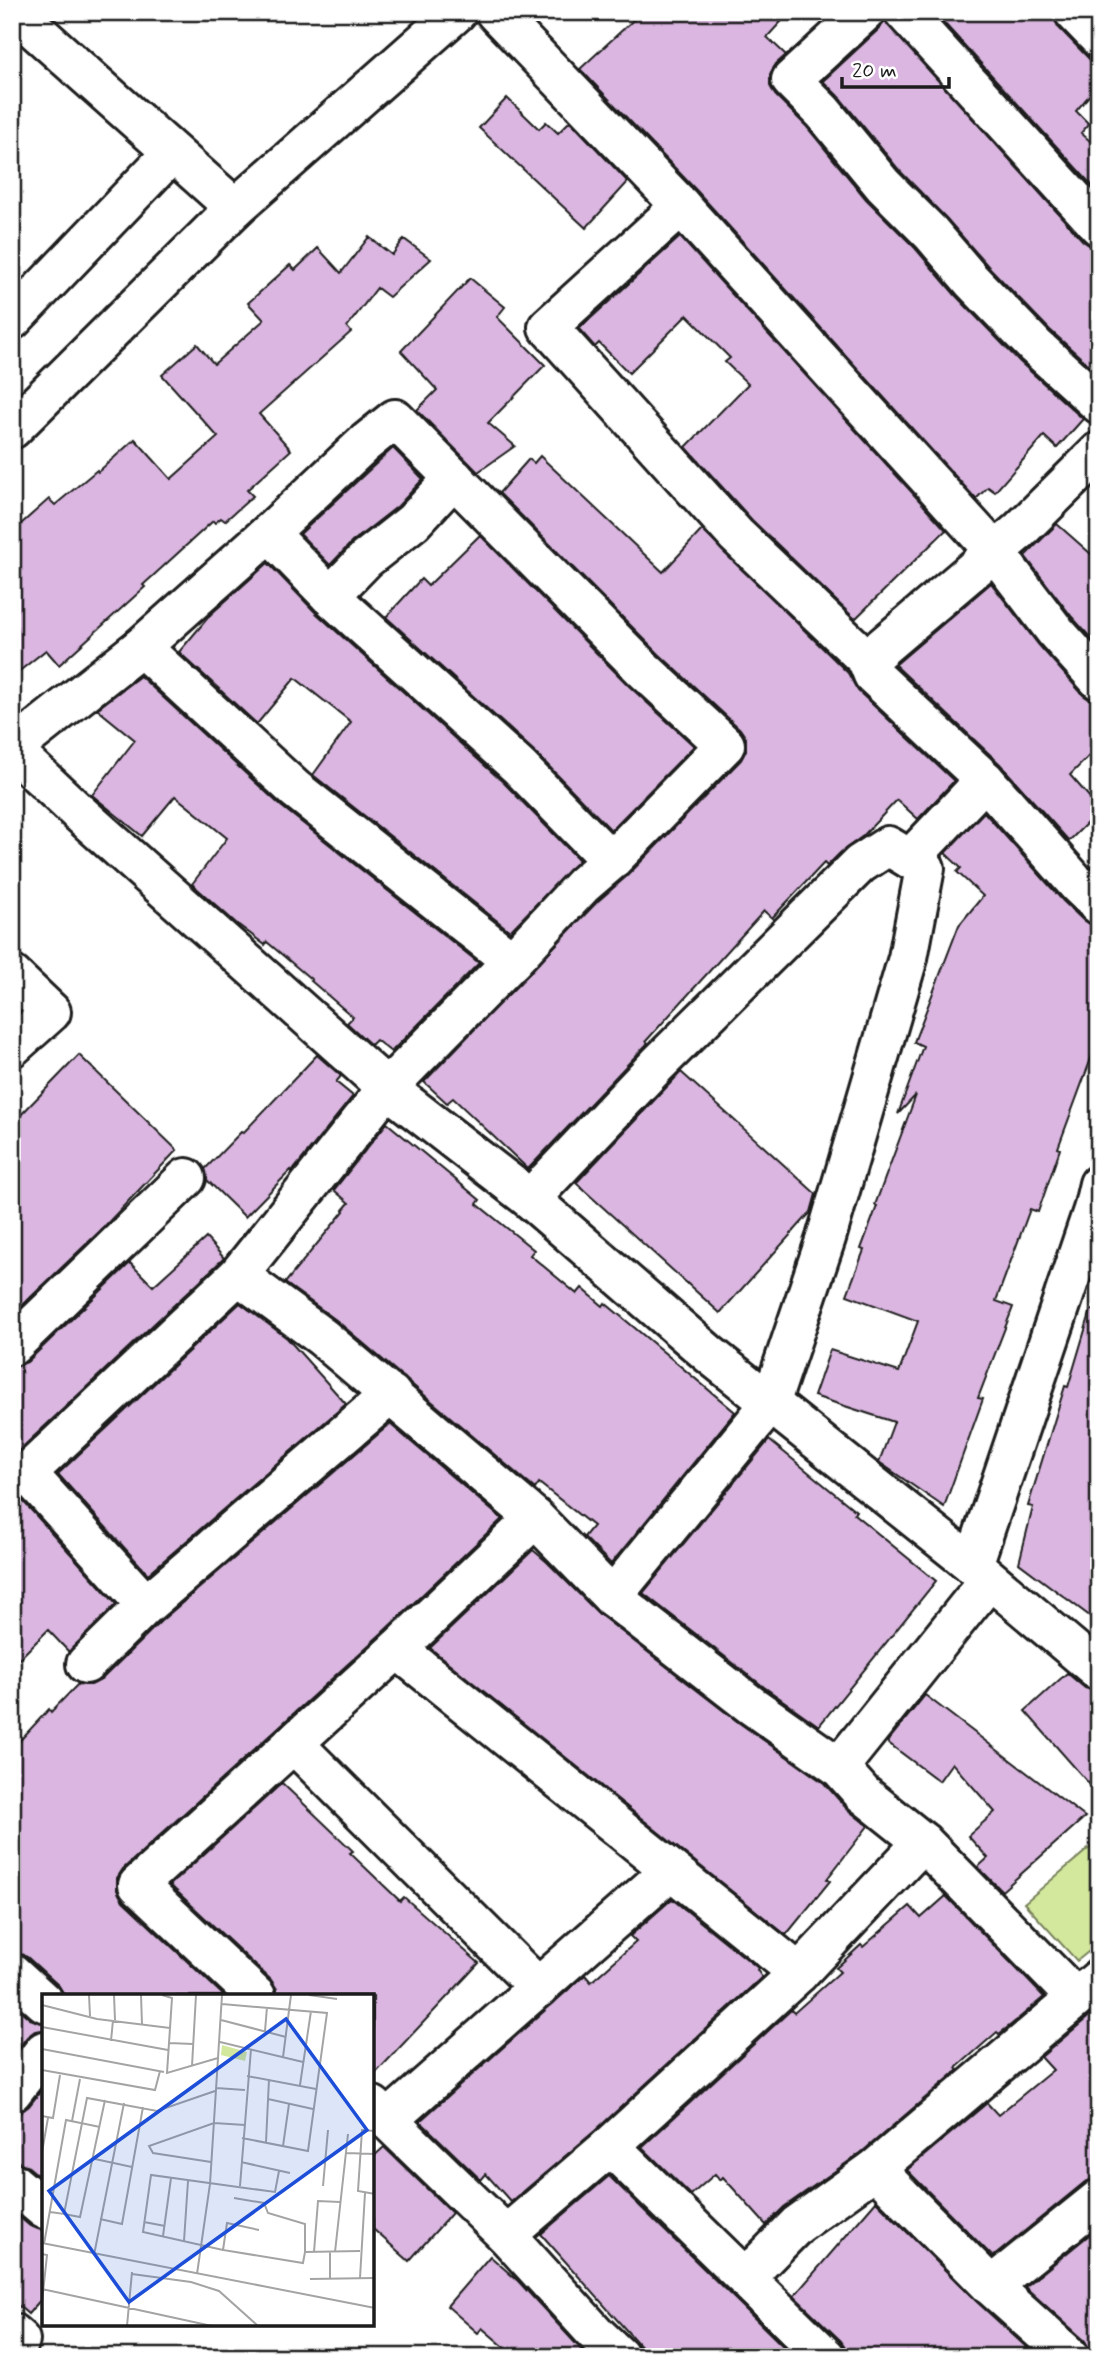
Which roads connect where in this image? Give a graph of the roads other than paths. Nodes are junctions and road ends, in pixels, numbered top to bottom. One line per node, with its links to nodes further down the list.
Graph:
1 (15, 12): 8 (street)
2 (457, 12): 10 (street)
3 (495, 12): 9 (street)
4 (865, 12): 13 (street)
5 (904, 12): 11 (street)
6 (1074, 12): 7 (street)
7 (1099, 38)
8 (172, 153): 10 (street); 12 (street)
9 (681, 206): 18 (street); 21 (street)
10 (235, 208): 14 (street)
11 (1099, 226)
12 (12, 320)
13 (1099, 404)
14 (12, 429)
15 (1098, 453): 18 (street)
16 (454, 478): 17 (street); 19 (street); 26 (street)
17 (269, 533): 19 (street); 20 (street)
18 (995, 552): 21 (street); 22 (street)
19 (330, 596): 26 (street)
20 (141, 647): 23 (street); 28 (street)
21 (867, 660): 24 (street)
22 (1099, 680)
23 (12, 750): 31 (street)
24 (985, 780): 25 (street); 27 (street)
25 (910, 859): 34 (street); 38 (street)
26 (611, 861): 28 (street)
27 (1099, 905)
28 (512, 961): 31 (street)
29 (12, 975): 30 (street)
30 (12, 1047)
31 (387, 1088): 34 (street); 35 (street)
32 (186, 1178): 36 (street)
33 (1099, 1184): 40 (street)
34 (530, 1199): 38 (street)
35 (238, 1275): 37 (street); 42 (street)
36 (12, 1346)
37 (391, 1394): 39 (street); 42 (street)
38 (771, 1405): 40 (street); 41 (street)
39 (535, 1518): 41 (street); 43 (street)
40 (981, 1573): 45 (street); 47 (street)
41 (612, 1597): 47 (street)
42 (146, 1605): 44 (street)
43 (397, 1649): 46 (street); 49 (street)
44 (86, 1664)
45 (1099, 1671)
46 (293, 1743): 52 (street); 54 (street)
47 (839, 1767): 48 (street)
48 (923, 1842): 51 (street); 53 (street)
49 (671, 1870): 51 (street); 52 (street)
50 (12, 1973): 55 (street)
51 (799, 1973): 59 (street)
52 (539, 1988): 58 (street)
53 (1088, 1988): 60 (street)
54 (254, 1994)
55 (42, 2000)
56 (42, 2054): 57 (street)
57 (12, 2092)
58 (380, 2113): 64 (street)
59 (610, 2146): 64 (street); 65 (street)
60 (876, 2169): 65 (street); 66 (street)
61 (12, 2182): 63 (street)
62 (1099, 2199): 66 (street)
63 (42, 2207)
64 (506, 2235): 69 (street)
65 (746, 2277): 70 (street)
66 (990, 2286): 71 (street)
67 (12, 2333): 68 (street)
68 (12, 2349)
69 (620, 2357)
70 (826, 2357)
71 (1070, 2357)

